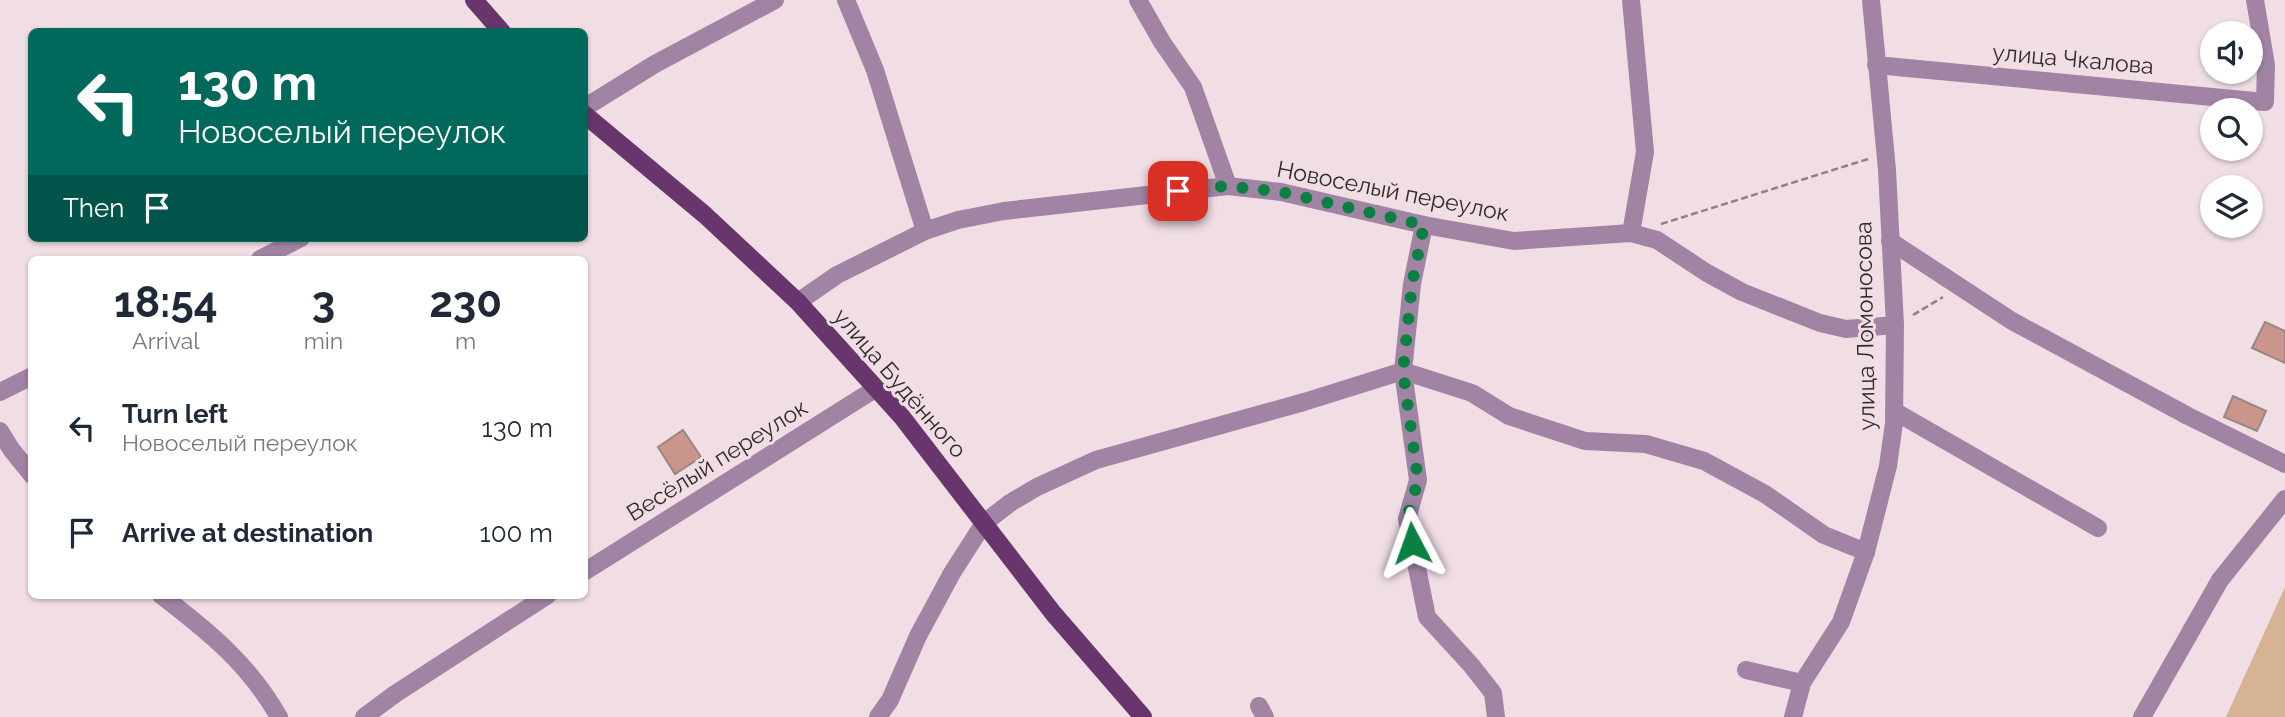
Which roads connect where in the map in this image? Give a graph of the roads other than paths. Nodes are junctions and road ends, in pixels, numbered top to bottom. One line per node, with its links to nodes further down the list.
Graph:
1 (474, 0): 8 (main road)
2 (775, 0): 10 (street)
3 (846, 0): 14 (street)
4 (1138, 0): 12 (street)
5 (1631, 0): 15 (street)
6 (1871, 0): 9 (street, улица Ломоносова)
7 (2255, 0): 9 (street, улица Чкалова)
8 (498, 28)
9 (1876, 65): 16 (street, улица Ломоносова)
10 (588, 105)
11 (588, 117): 19 (main road, улица Будённого)
12 (1227, 186): 13 (street, Новоселый переулок); 14 (street, Новоселый переулок)
13 (1424, 225): 15 (street, Новоселый переулок); 21 (street)
14 (925, 231): 19 (street, Новоселый переулок)
15 (1631, 233): 20 (street, Новоселый переулок)
16 (1890, 241): 20 (street, улица Ломоносова); 27 (street)
17 (293, 242): 18 (street)
18 (266, 256)
19 (798, 302): 23 (main road, улица Будённого)
20 (1895, 325): 25 (street, улица Ломоносова)
21 (1403, 371): 30 (street); 32 (street); 43 (street)
22 (28, 378): 24 (street)
23 (875, 389): 30 (main road, улица Будённого); 33 (street, Весёлый переулок)
24 (0, 392)
25 (1894, 411): 31 (street); 32 (street, улица Ломоносова)
26 (0, 431): 28 (street)
27 (2285, 464)
28 (28, 470)
29 (2285, 499): 45 (street)
30 (984, 523): 38 (street); 42 (main road, улица Будённого)
31 (2098, 528)
32 (1866, 552): 37 (street, улица Ломоносова)
33 (588, 569)
34 (166, 599): 39 (street)
35 (542, 599): 40 (street)
36 (1746, 670): 37 (street)
37 (1802, 683): 44 (street, улица Ломоносова)
38 (891, 708): 41 (street)
39 (279, 717)
40 (363, 717)
41 (878, 717)
42 (1143, 717)
43 (1496, 717)
44 (1793, 717)
45 (2142, 717)

